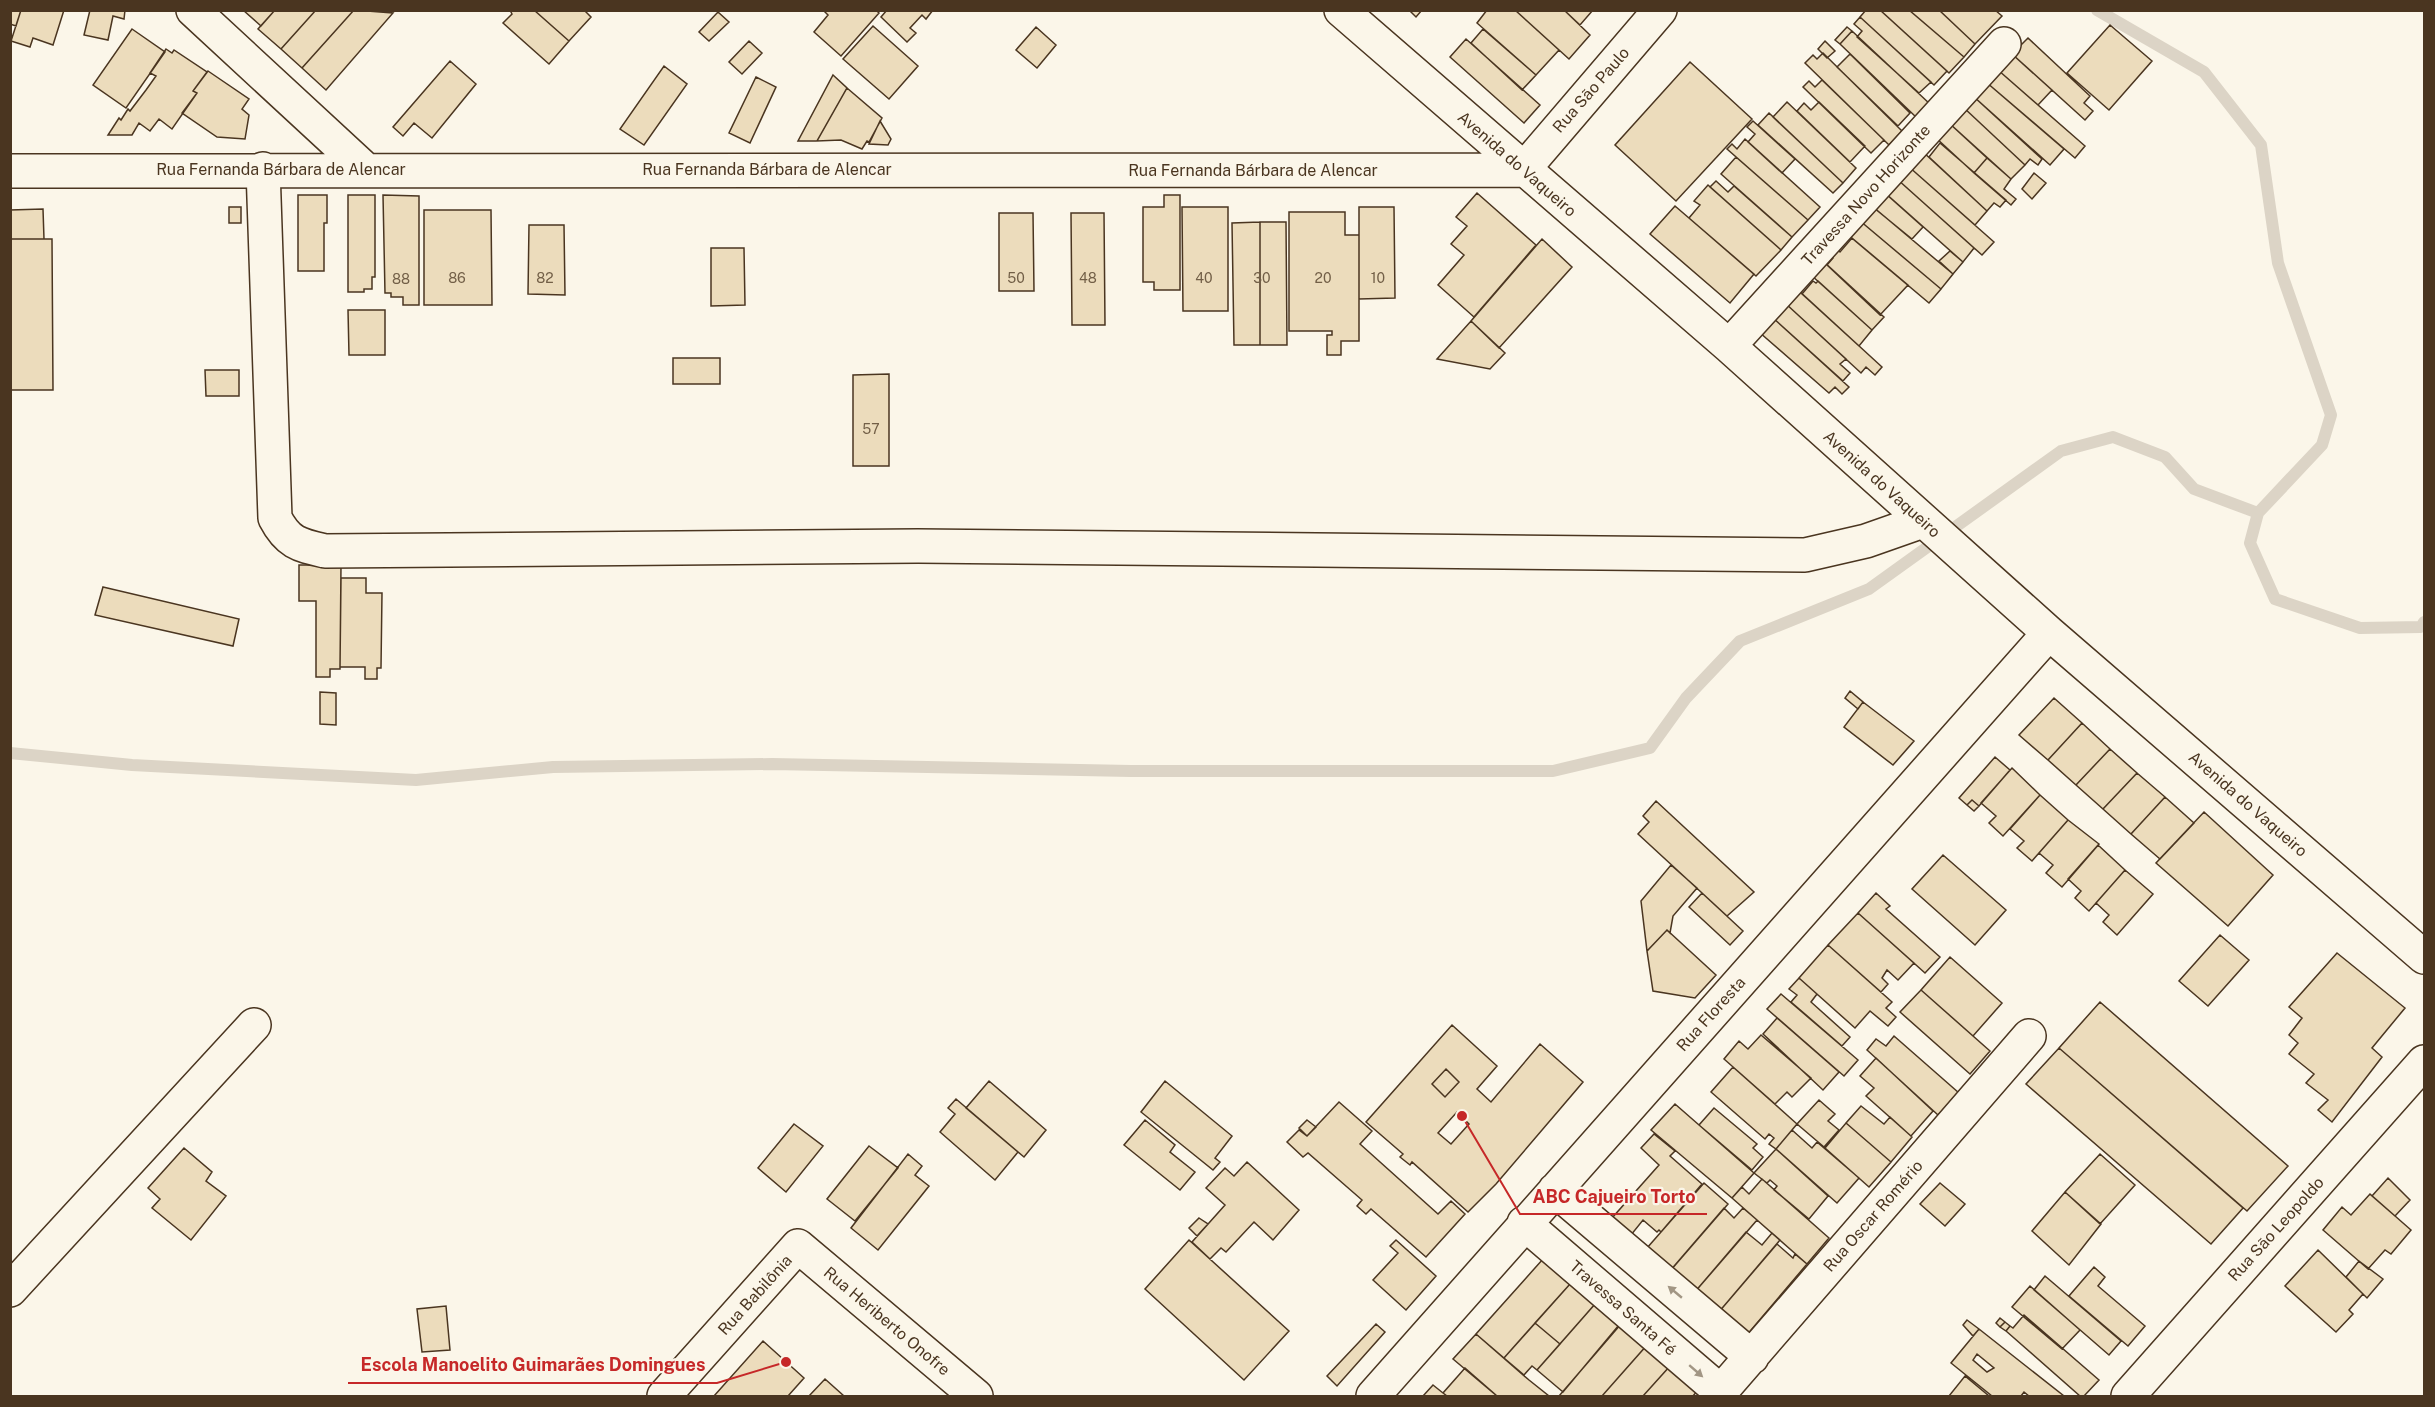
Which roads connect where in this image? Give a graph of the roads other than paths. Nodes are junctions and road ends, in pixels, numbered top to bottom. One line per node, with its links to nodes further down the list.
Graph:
1 (193, 10): 6 (street)
2 (1341, 10): 7 (street, Avenida do Vaqueiro)
3 (1660, 10): 7 (street, Rua São Paulo)
4 (2004, 44): 9 (street, Travessa Novo Horizonte)
5 (263, 169): 6 (street, Rua Fernanda Bárbara de Alencar); 8 (street, Rua Fernanda Bárbara de Alencar); 10 (street)
6 (365, 169): 7 (street, Rua Fernanda Bárbara de Alencar)
7 (1523, 170): 9 (street, Avenida do Vaqueiro)
8 (10, 171)
9 (1729, 346): 10 (street, Avenida do Vaqueiro)
10 (1924, 522): 11 (street, Avenida do Vaqueiro)
11 (2049, 633): 12 (street, Avenida do Vaqueiro); 16 (street, Rua Floresta)
12 (2424, 957)
13 (254, 1025): 19 (street)
14 (2029, 1036): 20 (street, Rua Oscar Romério)
15 (2424, 1062): 25 (street, Rua São Leopoldo)
16 (1555, 1190): 17 (street, Rua Floresta); 20 (street, one-way to 16)
17 (1524, 1223): 21 (street, Travessa Santa Fé, one-way to 21); 24 (street, Rua Floresta)
18 (798, 1246): 22 (street, Rua Babilônia); 23 (street, Rua Heriberto Onofre)
19 (10, 1290)
20 (1752, 1357): 21 (street, Rua Oscar Romério)
21 (1719, 1394)
22 (664, 1396)
23 (976, 1396)
24 (1373, 1396)
25 (2128, 1396)

